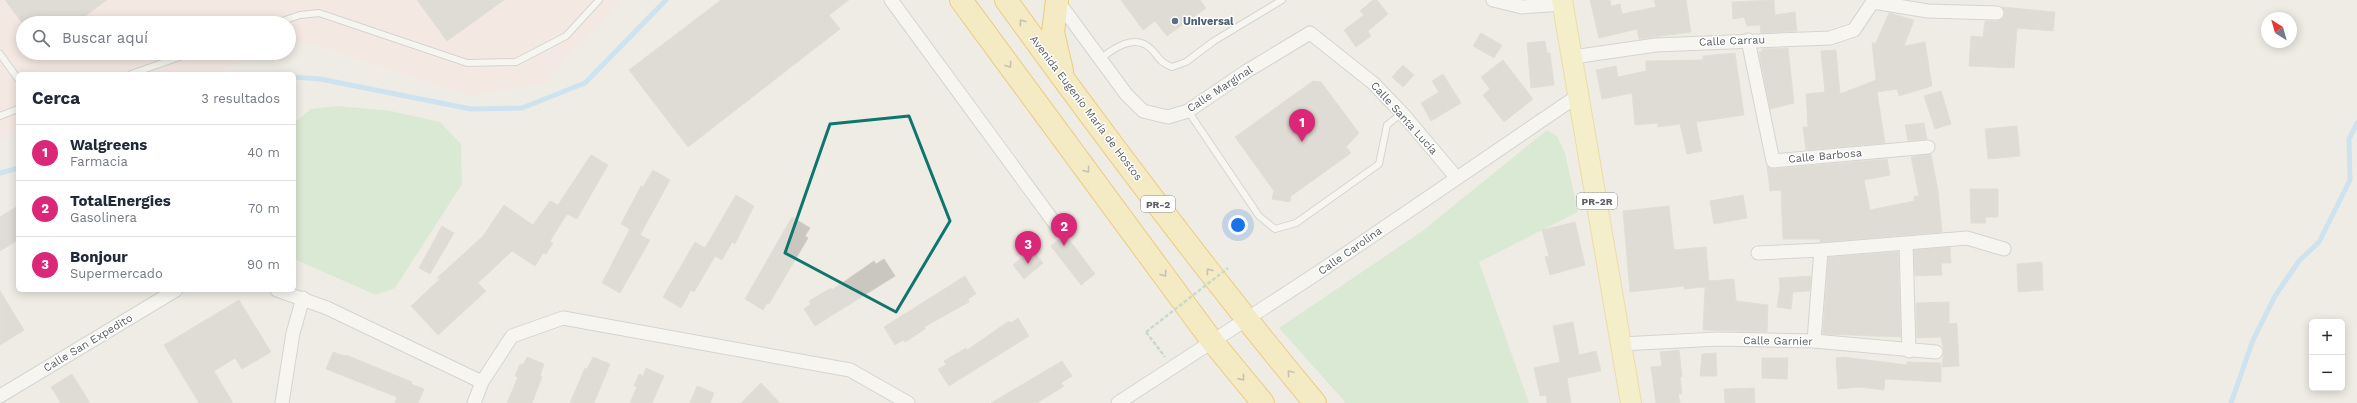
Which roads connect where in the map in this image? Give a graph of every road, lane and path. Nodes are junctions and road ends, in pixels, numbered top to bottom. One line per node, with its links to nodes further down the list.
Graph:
1 (599, 0): 11 (lane)
2 (891, 0): 28 (street)
3 (961, 0): 38 (highway, one-way to 38)
4 (1006, 0): 20 (highway, Avenida Eugenio María de Hostos / PR-2, one-way to 4)
5 (1057, 0): 16 (street, Calle Marginal); 20 (highway)
6 (1282, 0): 16 (lane)
7 (1493, 0): 9 (street)
8 (1874, 1): 10 (street); 13 (street, Calle Carrau)
9 (1562, 2): 15 (main road, PR-2R)
10 (1997, 13)
11 (296, 16)
12 (1310, 33): 23 (street, Calle Marginal); 24 (street, Calle Santa Lucía)
13 (1748, 40): 15 (street, Calle Carrau); 26 (street, Calle Barbosa)
14 (0, 54): 19 (lane)
15 (1573, 57): 21 (main road, PR-2R)
16 (1100, 59): 23 (street, Calle Marginal)
17 (171, 60): 18 (lane)
18 (138, 72)
19 (16, 76)
20 (1064, 80): 37 (highway, Avenida Eugenio María de Hostos / PR-2, one-way to 20)
21 (1579, 95): 27 (street, Calle Carolina); 40 (main road, PR-2R)
22 (16, 110): 25 (lane)
23 (1188, 111): 24 (lane)
24 (1402, 113): 27 (street, Calle Santa Lucía)
25 (0, 116)
26 (1928, 147)
27 (1456, 177): 37 (street, Calle Carolina)
28 (1059, 229)
29 (1906, 244): 30 (street); 31 (street); 42 (street)
30 (2004, 248)
31 (1821, 250): 32 (street); 39 (street)
32 (1758, 253)
33 (1228, 268): 41 (path, bridge)
34 (173, 292): 45 (street, Calle San Expedito)
35 (284, 292): 36 (street)
36 (303, 298): 44 (street); 46 (street)
37 (1246, 320): 38 (street, Calle Carolina); 51 (highway, Avenida Eugenio María de Hostos / PR-2, one-way to 37)
38 (1212, 341): 49 (street, Calle Carolina); 50 (highway, one-way to 50)
39 (1814, 341): 40 (street, Calle Garnier); 42 (street, Calle Garnier)
40 (1621, 344): 52 (main road, PR-2R)
41 (1160, 350)
42 (1909, 351): 43 (street, Calle Garnier)
43 (1936, 352)
44 (482, 382): 47 (street); 48 (street)
45 (0, 396)
46 (282, 403)
47 (474, 403)
48 (908, 403)
49 (1118, 403)
50 (1263, 403)
51 (1315, 403)
52 (1631, 403)

